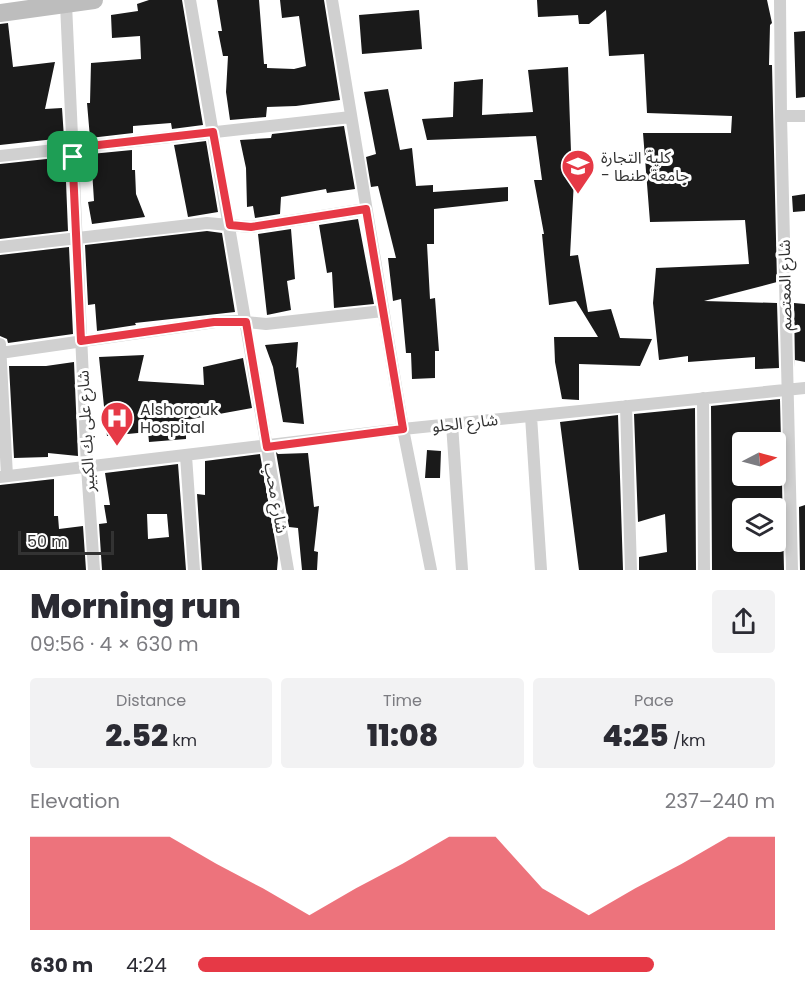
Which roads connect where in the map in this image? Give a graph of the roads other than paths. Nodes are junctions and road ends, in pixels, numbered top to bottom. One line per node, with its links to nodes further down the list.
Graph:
1 (94, 0): 5 (street)
2 (190, 0): 10 (street, شارع محب)
3 (332, 0): 9 (street)
4 (780, 0): 7 (street, شارع المعتصم)
5 (66, 4): 6 (street); 11 (street, شارع على بك الكبير)
6 (0, 13)
7 (781, 116): 8 (street); 23 (street, شارع المعتصم)
8 (805, 116)
9 (351, 117): 10 (street); 13 (street)
10 (213, 132): 11 (street); 14 (street, شارع محب)
11 (72, 148): 12 (street); 15 (street, شارع على بك الكبير)
12 (0, 156)
13 (366, 209): 14 (street); 17 (street)
14 (230, 225): 15 (street); 18 (street, شارع محب)
15 (77, 238): 16 (street); 19 (street, شارع على بك الكبير)
16 (0, 247)
17 (384, 311): 18 (street); 28 (street)
18 (246, 322): 19 (street); 29 (street, شارع محب)
19 (81, 341): 21 (street); 31 (street, شارع على بك الكبير)
20 (0, 344): 21 (street)
21 (0, 353): 32 (street)
22 (805, 388): 23 (street, شارع الحلو)
23 (788, 389): 24 (street, شارع الحلو); 41 (street, شارع المعتصم)
24 (704, 398): 25 (street, شارع الحلو); 40 (street)
25 (626, 406): 26 (street, شارع الحلو); 39 (street)
26 (531, 416): 27 (street, شارع الحلو); 38 (street)
27 (452, 424): 28 (street, شارع الحلو); 37 (street)
28 (403, 429): 29 (street, شارع الحلو); 36 (street)
29 (267, 447): 30 (street, شارع الحلو); 35 (street, شارع محب)
30 (186, 456): 31 (street, شارع الحلو); 34 (street)
31 (87, 467): 32 (street, شارع الحلو); 33 (street, شارع على بك الكبير)
32 (4, 476)
33 (94, 570)
34 (194, 570)
35 (288, 570)
36 (431, 570)
37 (462, 570)
38 (540, 570)
39 (630, 570)
40 (704, 570)
41 (792, 570)

